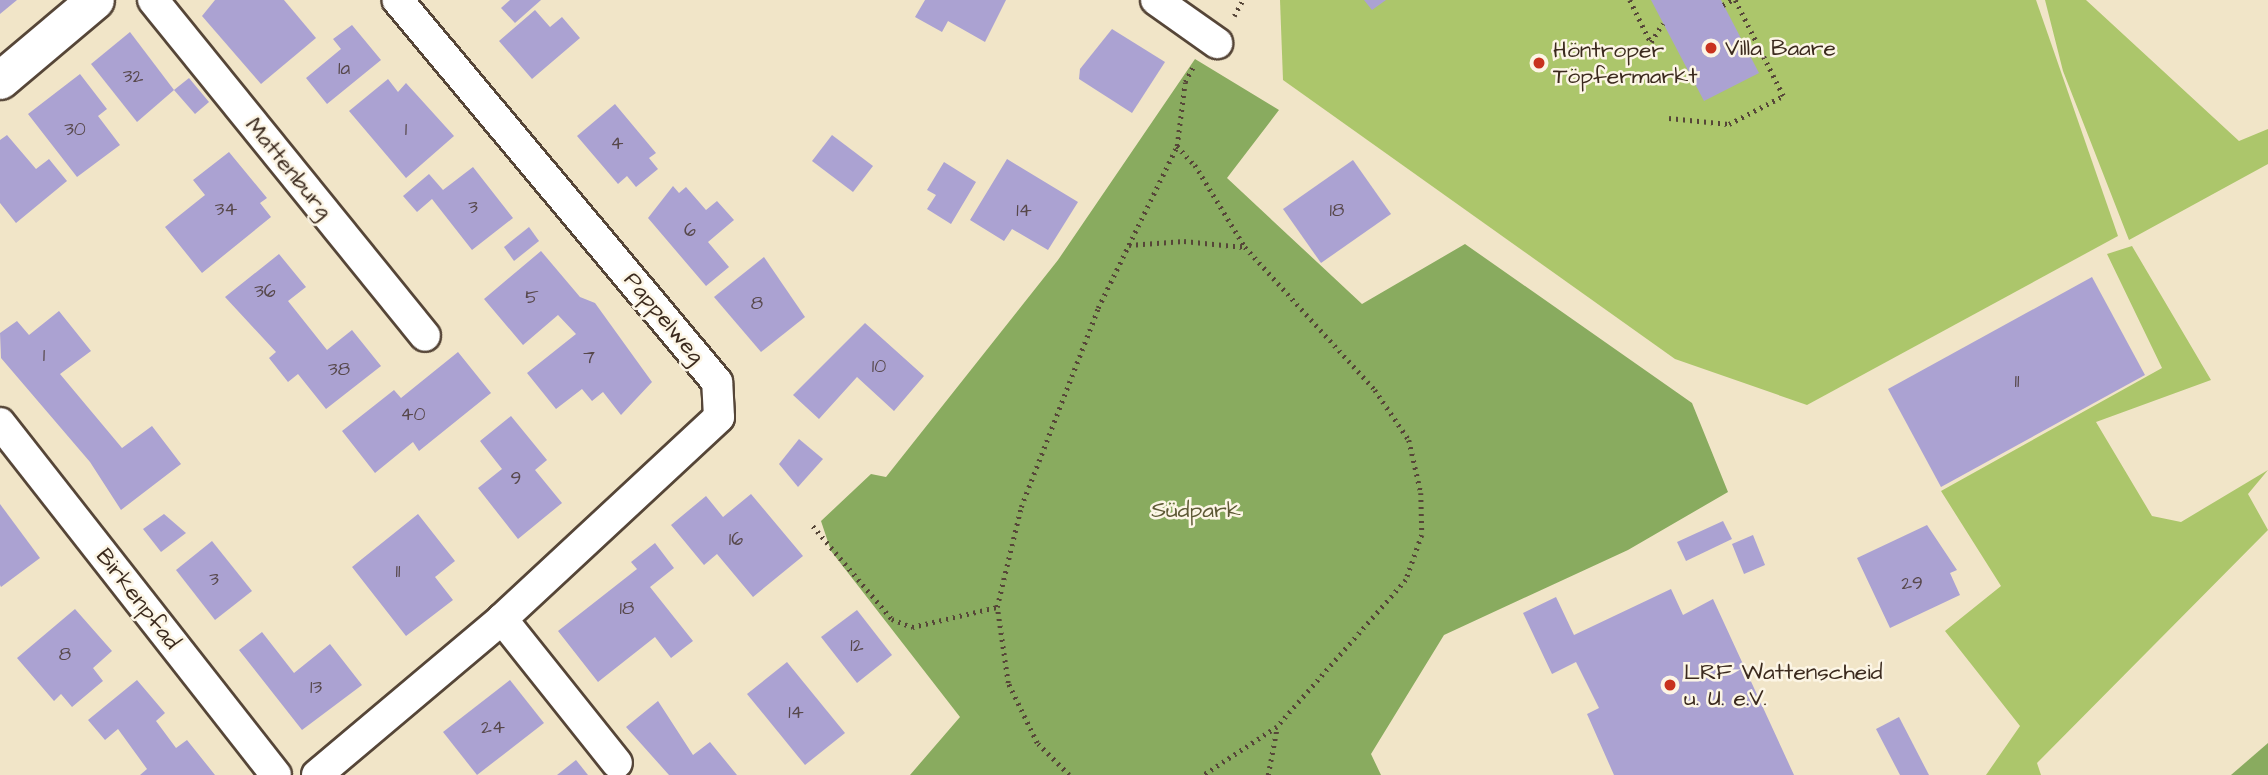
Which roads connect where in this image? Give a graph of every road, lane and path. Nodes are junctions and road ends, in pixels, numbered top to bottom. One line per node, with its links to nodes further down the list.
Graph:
1 (95, 0): 11 (street)
2 (153, 0): 16 (street, Mattenburg)
3 (398, 0): 20 (street, Pappelweg)
4 (1156, 0): 10 (street)
5 (1243, 0): 10 (path)
6 (1630, 0): 9 (path)
7 (1734, 0): 8 (path); 12 (path)
8 (1723, 5)
9 (1663, 23)
10 (1217, 43): 13 (path)
11 (0, 80)
12 (1669, 118)
13 (1177, 146): 14 (path); 15 (path)
14 (1129, 245): 15 (path); 19 (path)
15 (1245, 247): 21 (path)
16 (425, 336)
17 (0, 423): 23 (street, Birkenpfad)
18 (813, 526): 19 (path)
19 (997, 607): 25 (path)
20 (502, 619): 22 (street); 24 (street, Pappelweg)
21 (1277, 727): 26 (path); 27 (path)
22 (617, 763)
23 (276, 775)
24 (317, 775)
25 (1069, 775)
26 (1205, 775)
27 (1269, 775)

